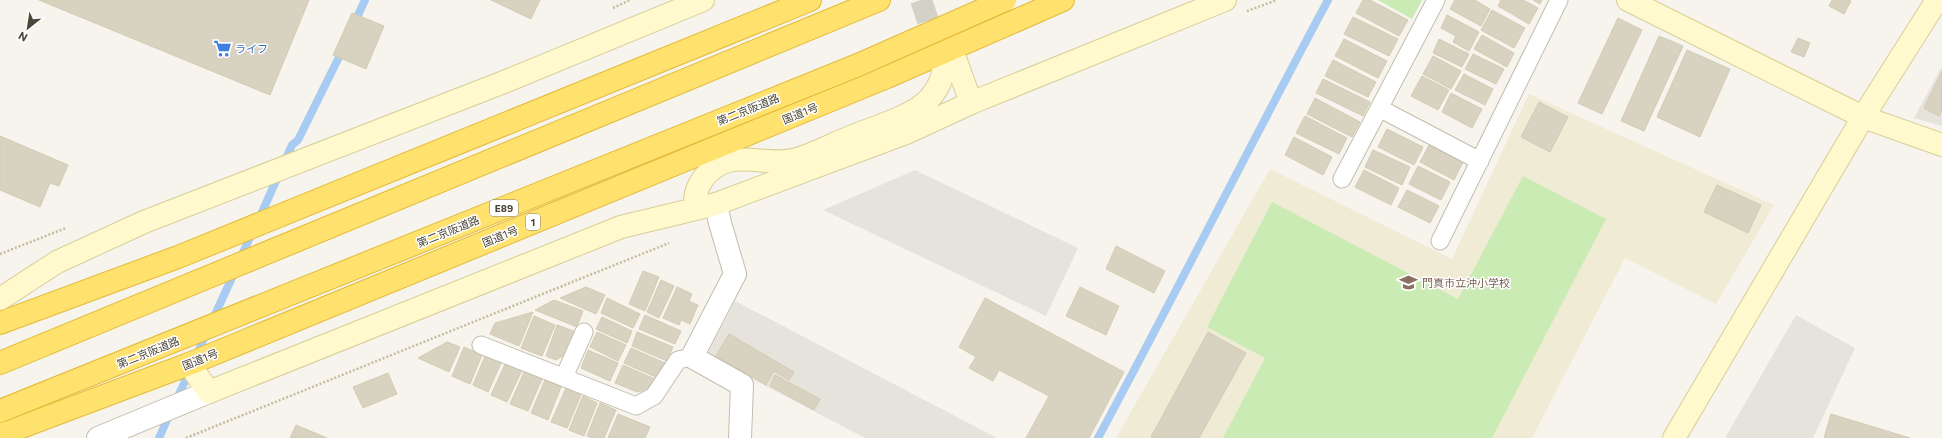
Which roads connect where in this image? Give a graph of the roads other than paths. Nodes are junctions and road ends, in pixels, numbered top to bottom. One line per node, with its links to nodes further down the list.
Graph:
1 (703, 0): 19 (street)
2 (810, 0): 22 (highway)
3 (880, 0): 26 (highway)
4 (1005, 0): 30 (highway, 第二京阪道路 / E89, bridge)
5 (1063, 0): 27 (highway, 国道1号 / 1)
6 (1225, 0): 11 (street)
7 (1436, 0): 12 (lane)
8 (1559, 0): 15 (lane)
9 (1628, 0): 13 (street)
10 (1937, 0): 13 (street)
11 (972, 103): 17 (street); 17 (street)
12 (1379, 108): 15 (lane); 16 (lane)
13 (1862, 117): 14 (street); 34 (street)
14 (1942, 146)
15 (1480, 161): 18 (lane)
16 (1342, 179)
17 (711, 212): 25 (street); 29 (street)
18 (1440, 241)
19 (26, 282): 20 (street); 21 (street)
20 (0, 293)
21 (0, 299)
22 (0, 323)
23 (584, 332): 28 (lane)
24 (482, 345): 28 (lane)
25 (692, 357): 28 (lane); 33 (street)
26 (0, 363)
27 (189, 364): 29 (street); 31 (highway, 国道1号 / 1)
28 (564, 377)
29 (209, 392): 32 (street)
30 (0, 411)
31 (0, 435)
32 (98, 438)
33 (740, 438)
34 (1674, 438)

